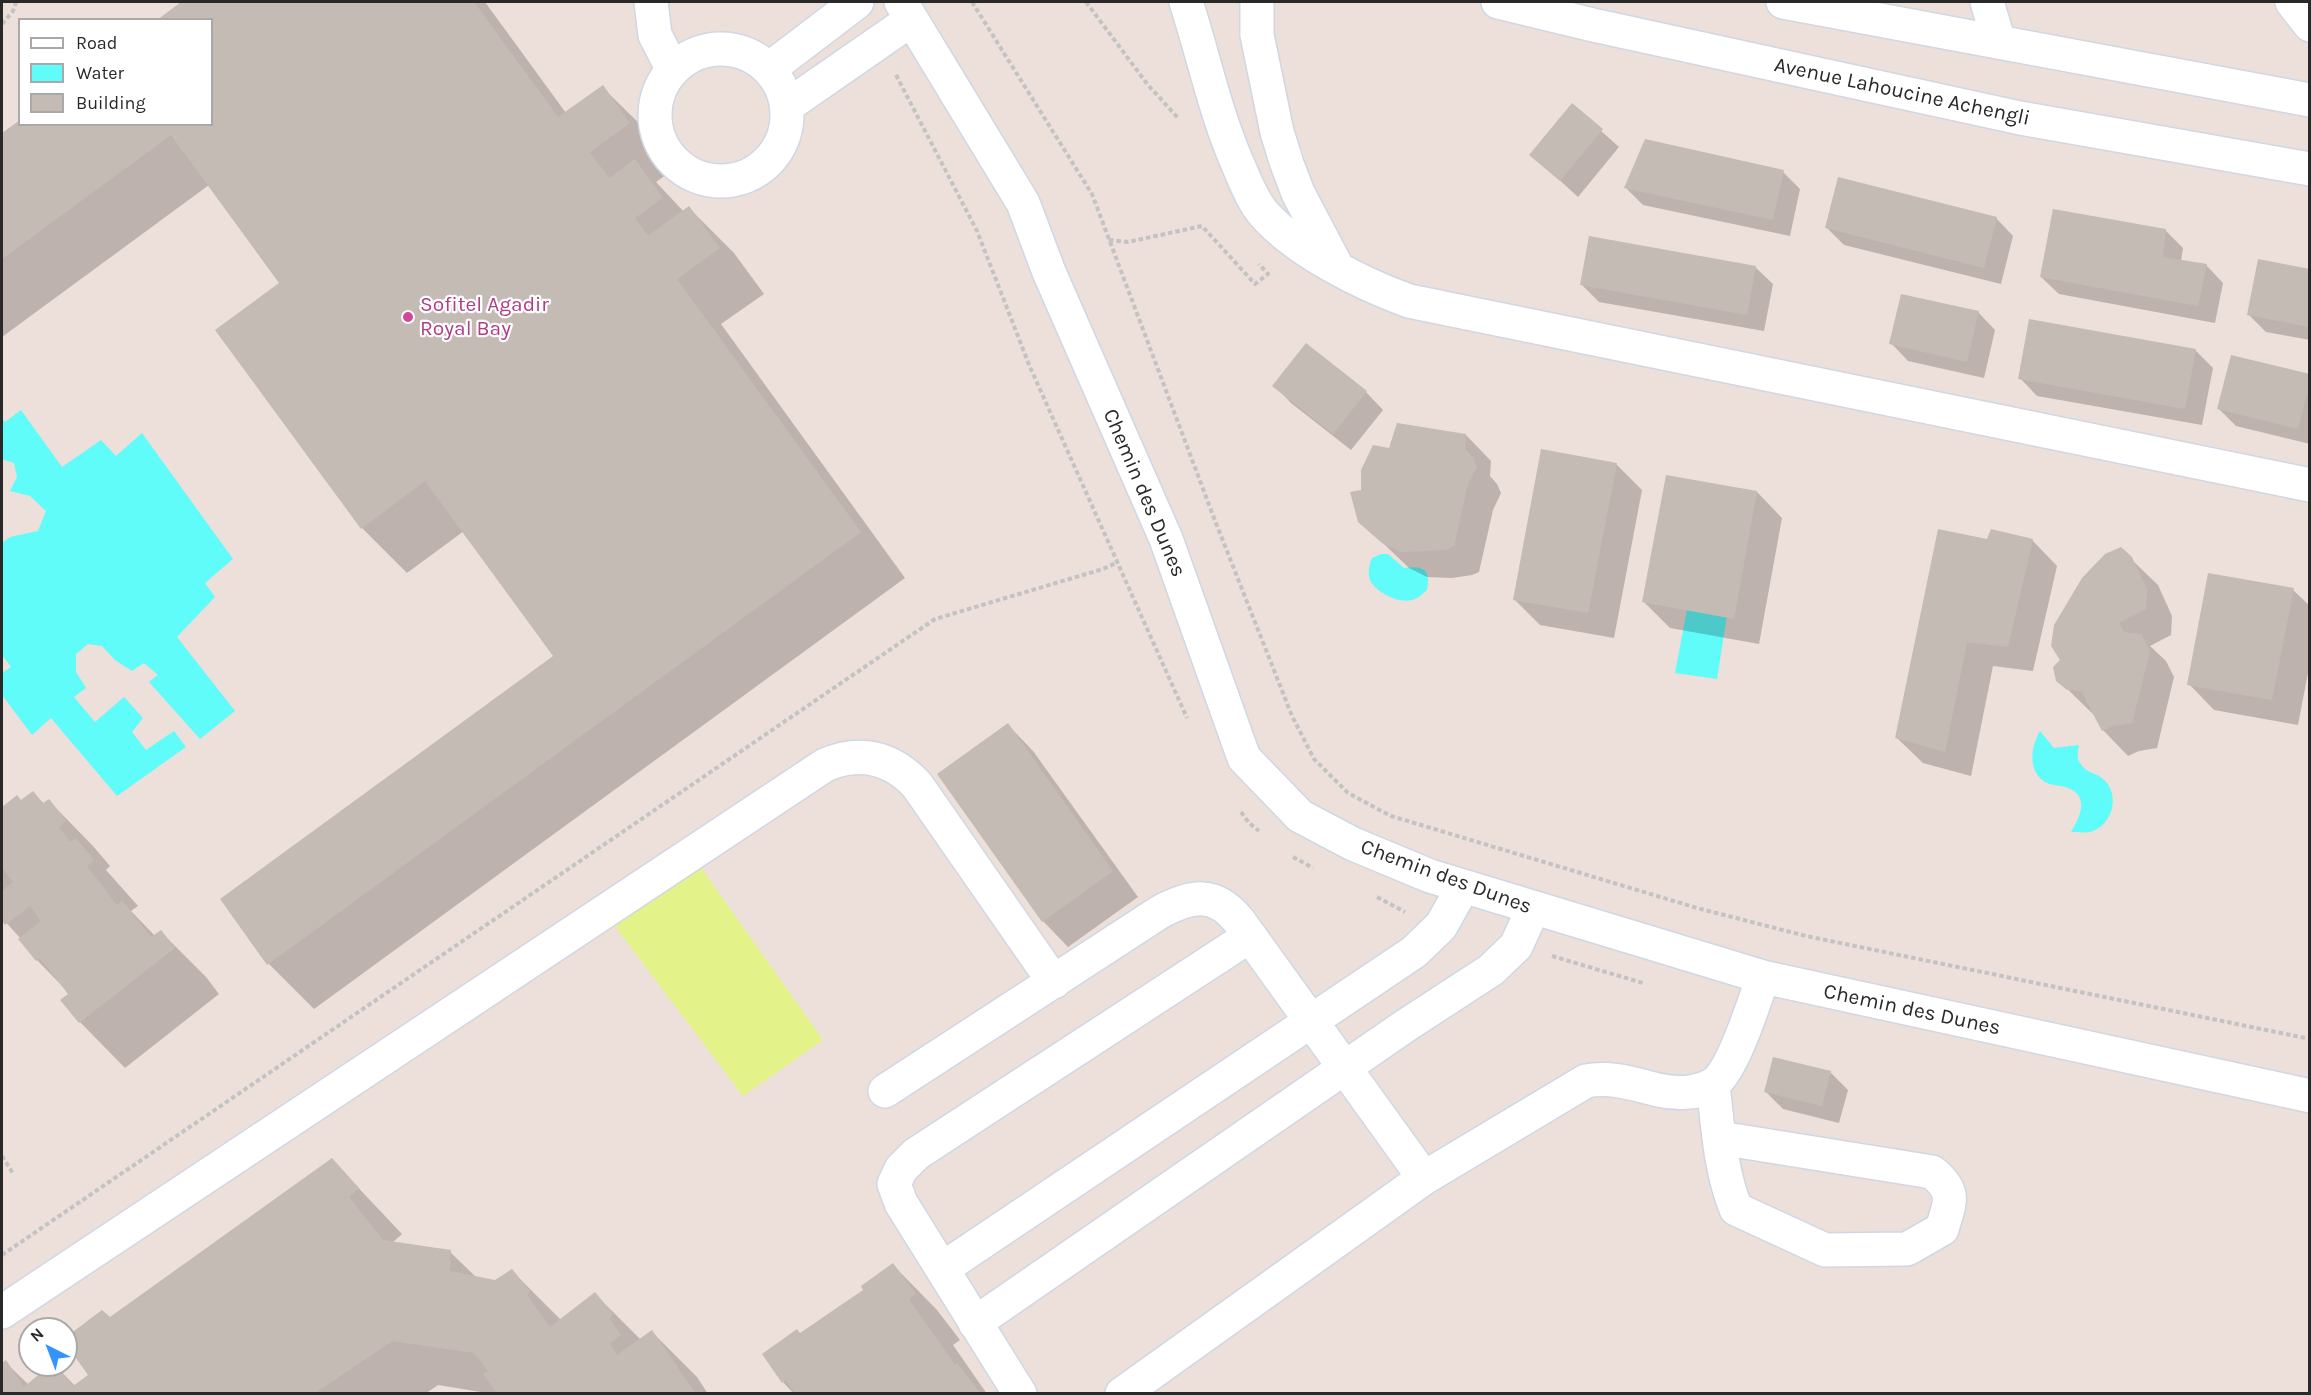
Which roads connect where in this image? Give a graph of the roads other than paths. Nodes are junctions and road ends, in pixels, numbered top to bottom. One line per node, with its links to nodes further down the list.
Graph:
1 (651, 2): 12 (street)
2 (857, 2): 13 (street)
3 (1186, 2): 17 (street)
4 (1257, 2): 17 (street)
5 (1498, 2): 16 (street, Avenue Lahoucine Achengli)
6 (1783, 2): 11 (street)
7 (1987, 2): 11 (street)
8 (2292, 2): 10 (street)
9 (906, 11): 15 (street); 19 (street, Chemin des Dunes)
10 (2310, 25)
11 (1999, 42): 14 (street)
12 (672, 69): 13 (street); 15 (street)
13 (769, 69): 15 (street)
14 (2310, 100)
15 (787, 106)
16 (2310, 169)
17 (1337, 267): 18 (street)
18 (2310, 485)
19 (1463, 887): 20 (street, Chemin des Dunes); 24 (street)
20 (1533, 909): 22 (street, Chemin des Dunes); 25 (street)
21 (1250, 936): 23 (street); 24 (street); 31 (street)
22 (1763, 977): 26 (street); 28 (street, Chemin des Dunes)
23 (1054, 982): 27 (street); 32 (street)
24 (1311, 1021): 25 (street); 31 (street)
25 (1345, 1068): 30 (street); 33 (street)
26 (1713, 1084): 29 (street); 30 (street)
27 (885, 1091)
28 (2310, 1096)
29 (1720, 1138): 29 (street)
30 (1424, 1178): 35 (street)
31 (942, 1269): 33 (street)
32 (2, 1312)
33 (975, 1323): 34 (street)
34 (1020, 1394)
35 (1122, 1394)

